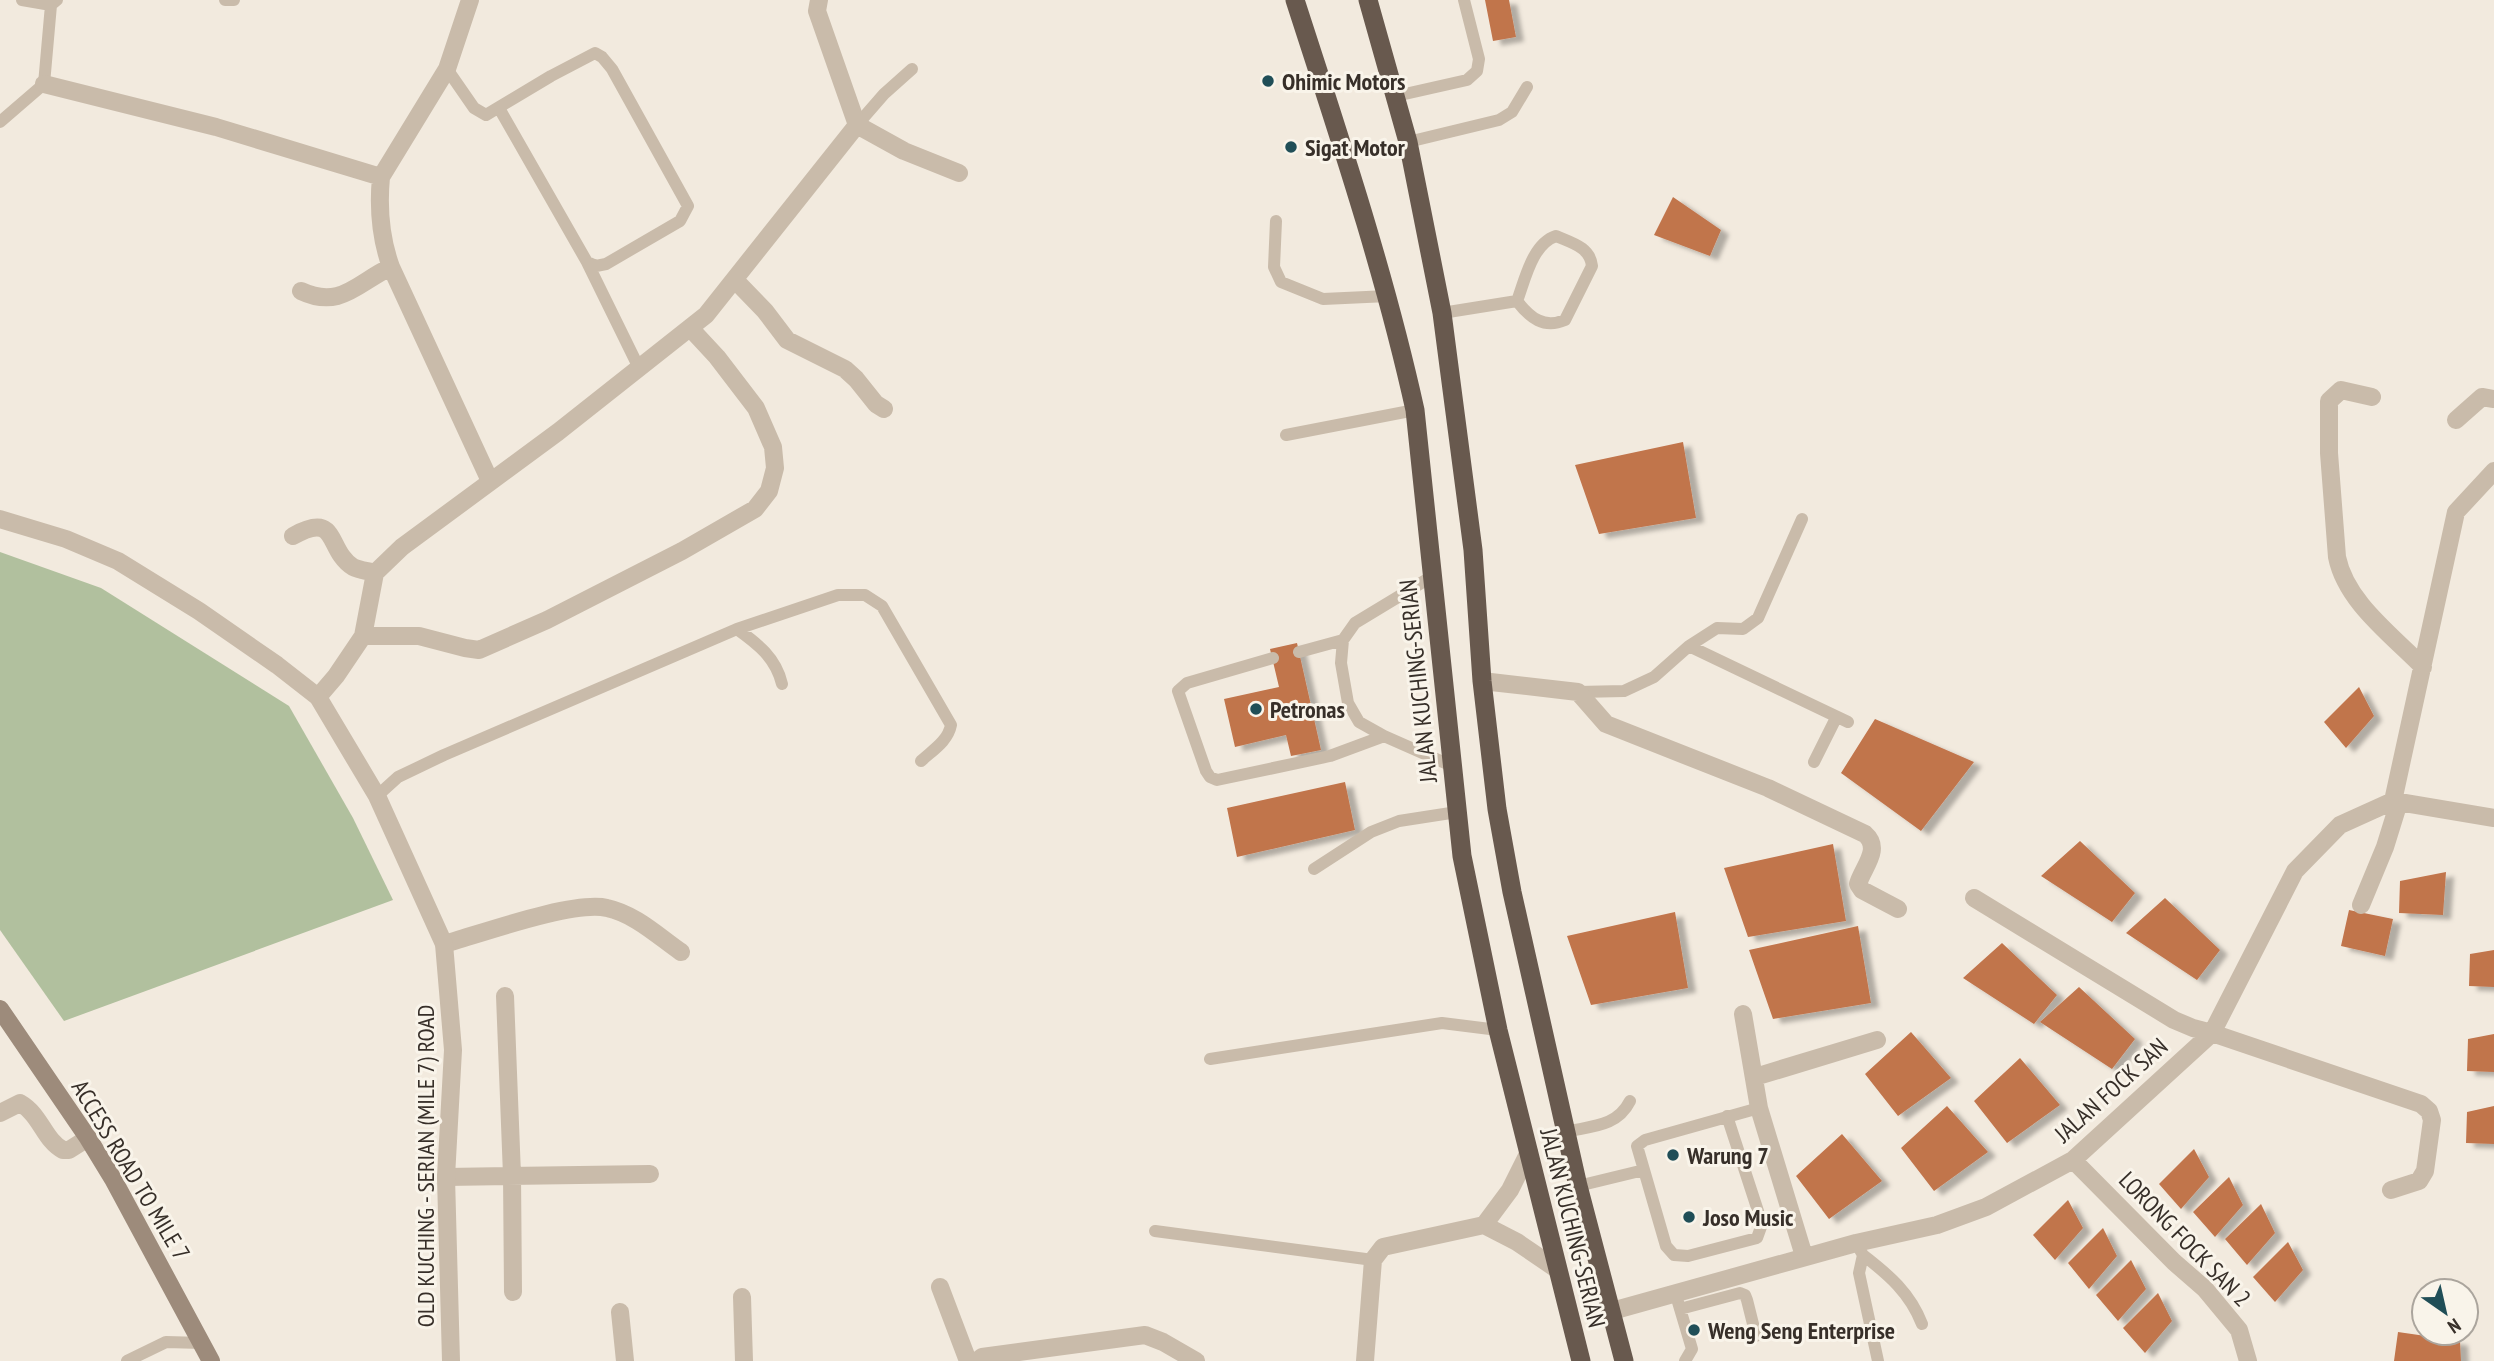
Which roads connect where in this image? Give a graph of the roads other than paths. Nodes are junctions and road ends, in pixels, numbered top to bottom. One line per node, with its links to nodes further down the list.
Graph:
1 (22, 0): 9 (lane)
2 (225, 0): 3 (lane)
3 (234, 0)
4 (470, 0): 10 (street)
5 (819, 0): 17 (street)
6 (1295, 0): 26 (highway, JALAN KUCHING-SERIAN)
7 (1368, 0): 14 (highway, JALAN KUCHING-SERIAN)
8 (1464, 0): 14 (lane)
9 (54, 2): 12 (lane)
10 (447, 69): 15 (lane); 20 (street)
11 (912, 69): 17 (lane)
12 (44, 84): 16 (lane); 20 (street)
13 (1527, 87): 18 (lane)
14 (1396, 96): 18 (highway, JALAN KUCHING-SERIAN)
15 (499, 108): 22 (lane); 22 (lane)
16 (0, 122)
17 (857, 125): 19 (street); 24 (street)
18 (1408, 142): 28 (highway, JALAN KUCHING-SERIAN)
19 (958, 173)
20 (381, 177): 23 (street)
21 (1276, 221): 26 (lane)
22 (587, 262): 30 (lane)
23 (391, 267): 25 (street); 38 (street)
24 (735, 280): 29 (street); 33 (street)
25 (301, 291)
26 (1388, 296): 34 (highway, JALAN KUCHING-SERIAN)
27 (1517, 302): 27 (lane); 28 (lane)
28 (1442, 313): 51 (highway, JALAN KUCHING-SERIAN)
29 (691, 329): 30 (street); 45 (street)
30 (640, 370): 38 (street)
31 (2372, 397): 50 (street)
32 (2494, 399): 35 (street)
33 (884, 409)
34 (1415, 410): 36 (lane); 43 (highway, JALAN KUCHING-SERIAN)
35 (2456, 419)
36 (1286, 435)
37 (2494, 471): 50 (street)
38 (489, 481): 42 (street)
39 (0, 519): 54 (street, OLD KUCHING - SERIAN (MILE 7) ROAD)
40 (1802, 519): 47 (lane)
41 (293, 537): 42 (street)
42 (375, 573): 45 (street)
43 (1431, 577): 46 (lane); 58 (highway, JALAN KUCHING-SERIAN)
44 (737, 629): 52 (lane); 56 (lane); 59 (lane)
45 (363, 636): 54 (street)
46 (1343, 640): 48 (lane); 55 (lane)
47 (1689, 646): 53 (lane); 57 (lane)
48 (1299, 652)
49 (1273, 658): 55 (lane)
50 (2423, 667): 60 (street)
51 (1482, 681): 53 (street); 81 (highway, JALAN KUCHING-SERIAN)
52 (782, 684)
53 (1578, 692): 66 (street)
54 (318, 697): 59 (street, OLD KUCHING - SERIAN (MILE 7) ROAD)
55 (1384, 736): 58 (lane)
56 (921, 761)
57 (1814, 762)
58 (1452, 766): 61 (highway, JALAN KUCHING-SERIAN)
59 (377, 796): 67 (street, OLD KUCHING - SERIAN (MILE 7) ROAD)
60 (2396, 801): 62 (street); 65 (street); 73 (street, JALAN FOCK SAN)
61 (1457, 812): 63 (lane); 72 (highway, JALAN KUCHING-SERIAN)
62 (2494, 818)
63 (1314, 869)
64 (1974, 898): 73 (street)
65 (2361, 905)
66 (1898, 909)
67 (444, 944): 68 (street); 88 (street, OLD KUCHING - SERIAN (MILE 7) ROAD)
68 (681, 952)
69 (505, 996): 87 (street)
70 (0, 1009): 82 (main road, ACCESS ROAD TO MILE 7)
71 (1743, 1014): 76 (street)
72 (1498, 1030): 75 (lane); 83 (highway, JALAN KUCHING-SERIAN)
73 (2212, 1033): 84 (street, JALAN FOCK SAN); 90 (street)
74 (1877, 1040): 76 (street)
75 (1210, 1059)
76 (1755, 1077): 78 (street)
77 (1630, 1101): 81 (lane)
78 (1759, 1108): 80 (lane); 94 (street)
79 (0, 1113): 82 (street)
80 (1727, 1116): 85 (lane); 85 (lane)
81 (1565, 1132): 89 (highway, JALAN KUCHING-SERIAN)
82 (88, 1138): 105 (main road, ACCESS ROAD TO MILE 7)
83 (1529, 1152): 91 (street); 96 (highway, JALAN KUCHING-SERIAN)
84 (2073, 1160): 93 (street, JALAN FOCK SAN); 119 (street, LORONG FOCK SAN 2)
85 (1644, 1170): 89 (lane)
86 (650, 1174): 87 (street)
87 (512, 1175): 88 (street); 98 (street)
88 (446, 1177): 108 (street, OLD KUCHING - SERIAN (MILE 7) ROAD)
89 (1578, 1186): 101 (highway, JALAN KUCHING-SERIAN)
90 (2391, 1190)
91 (1484, 1225): 95 (street); 96 (street)
92 (1155, 1231): 95 (lane)
93 (1860, 1249): 94 (street, JALAN FOCK SAN); 103 (lane); 118 (lane)
94 (1804, 1256): 100 (street, JALAN FOCK SAN)
95 (1373, 1259): 114 (street)
96 (1558, 1270): 115 (highway, JALAN KUCHING-SERIAN)
97 (940, 1287): 111 (street)
98 (513, 1292)
99 (742, 1297): 110 (street)
100 (1677, 1301): 101 (street, JALAN FOCK SAN); 104 (lane); 117 (lane)
101 (1612, 1311): 116 (highway, JALAN KUCHING-SERIAN)
102 (621, 1312): 109 (street)
103 (1922, 1324)
104 (1756, 1336)
105 (202, 1343): 106 (lane); 107 (main road, ACCESS ROAD TO MILE 7)
106 (128, 1361)
107 (211, 1361)
108 (451, 1361)
109 (625, 1361)
110 (744, 1361)
111 (968, 1361)
112 (977, 1361): 113 (street)
113 (1196, 1361)
114 (1365, 1361)
115 (1581, 1361)
116 (1624, 1361)
117 (1685, 1361)
118 (1878, 1361)
119 (2248, 1361)

